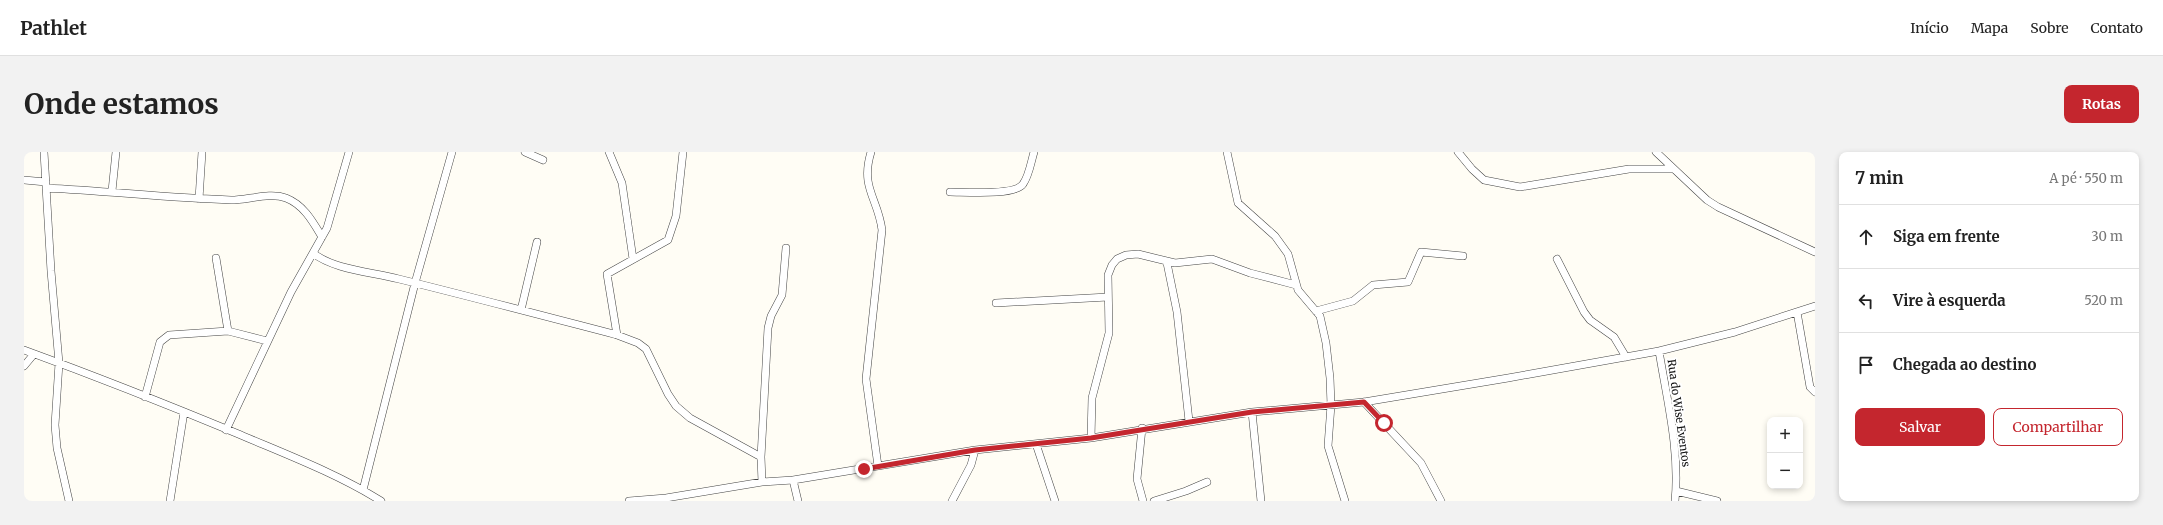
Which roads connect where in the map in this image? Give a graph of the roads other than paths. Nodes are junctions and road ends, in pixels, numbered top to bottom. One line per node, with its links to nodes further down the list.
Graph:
1 (44, 152): 17 (street)
2 (116, 152): 18 (street)
3 (202, 152): 20 (street)
4 (349, 152): 21 (street)
5 (452, 152): 31 (street)
6 (526, 152): 14 (street)
7 (609, 152): 29 (street)
8 (683, 152): 29 (street)
9 (871, 152): 61 (street)
10 (1034, 152): 19 (street)
11 (1227, 152): 32 (street)
12 (1458, 152): 15 (street)
13 (1656, 152): 15 (street)
14 (543, 160)
15 (1673, 169): 24 (street)
16 (24, 180): 17 (street)
17 (46, 185): 18 (street); 46 (street)
18 (112, 191): 20 (street)
19 (950, 192)
20 (199, 199): 21 (street)
21 (322, 238): 25 (street)
22 (537, 242): 36 (street)
23 (786, 248): 60 (street)
24 (1815, 252)
25 (313, 253): 31 (street); 41 (street)
26 (1462, 256): 37 (street)
27 (216, 258): 39 (street)
28 (1556, 258): 45 (street)
29 (633, 259): 40 (street)
30 (1167, 262): 32 (street); 33 (street); 54 (street)
31 (415, 283): 36 (street); 65 (street)
32 (1296, 286): 37 (street)
33 (1108, 297): 34 (street); 57 (street)
34 (996, 303)
35 (1815, 306): 38 (street)
36 (521, 310): 40 (street)
37 (1316, 312): 51 (street)
38 (1797, 312): 43 (street); 48 (street)
39 (228, 331): 41 (street); 49 (street)
40 (617, 335): 60 (street)
41 (267, 341): 56 (street)
42 (24, 350): 44 (street)
43 (1659, 351): 45 (street); 66 (street, Rua do Wise Eventos)
44 (34, 354): 46 (street); 47 (street)
45 (1626, 357): 50 (street)
46 (59, 363): 49 (street); 68 (street)
47 (24, 366)
48 (1815, 392)
49 (145, 397): 52 (street)
50 (1364, 402): 51 (street); 79 (street)
51 (1331, 405): 53 (street); 78 (street)
52 (184, 412): 56 (street); 69 (street)
53 (1252, 412): 54 (street); 77 (street)
54 (1189, 421): 55 (street)
55 (1142, 428): 57 (street); 75 (street)
56 (226, 430): 65 (street)
57 (1091, 438): 58 (street)
58 (1036, 444): 59 (street); 74 (street)
59 (975, 450): 61 (street); 73 (street)
60 (761, 457): 63 (street)
61 (878, 466): 62 (street)
62 (793, 480): 63 (street); 72 (street)
63 (762, 482): 67 (street)
64 (1207, 482): 76 (street)
65 (363, 490): 70 (street)
66 (1676, 491): 80 (street, Rua do Wise Eventos); 81 (street)
67 (666, 499): 71 (street)
68 (69, 501)
69 (170, 501)
70 (381, 501)
71 (629, 501)
72 (798, 501)
73 (952, 501)
74 (1055, 501)
75 (1143, 501)
76 (1154, 501)
77 (1261, 501)
78 (1345, 501)
79 (1441, 501)
80 (1675, 501)
81 (1717, 501)

